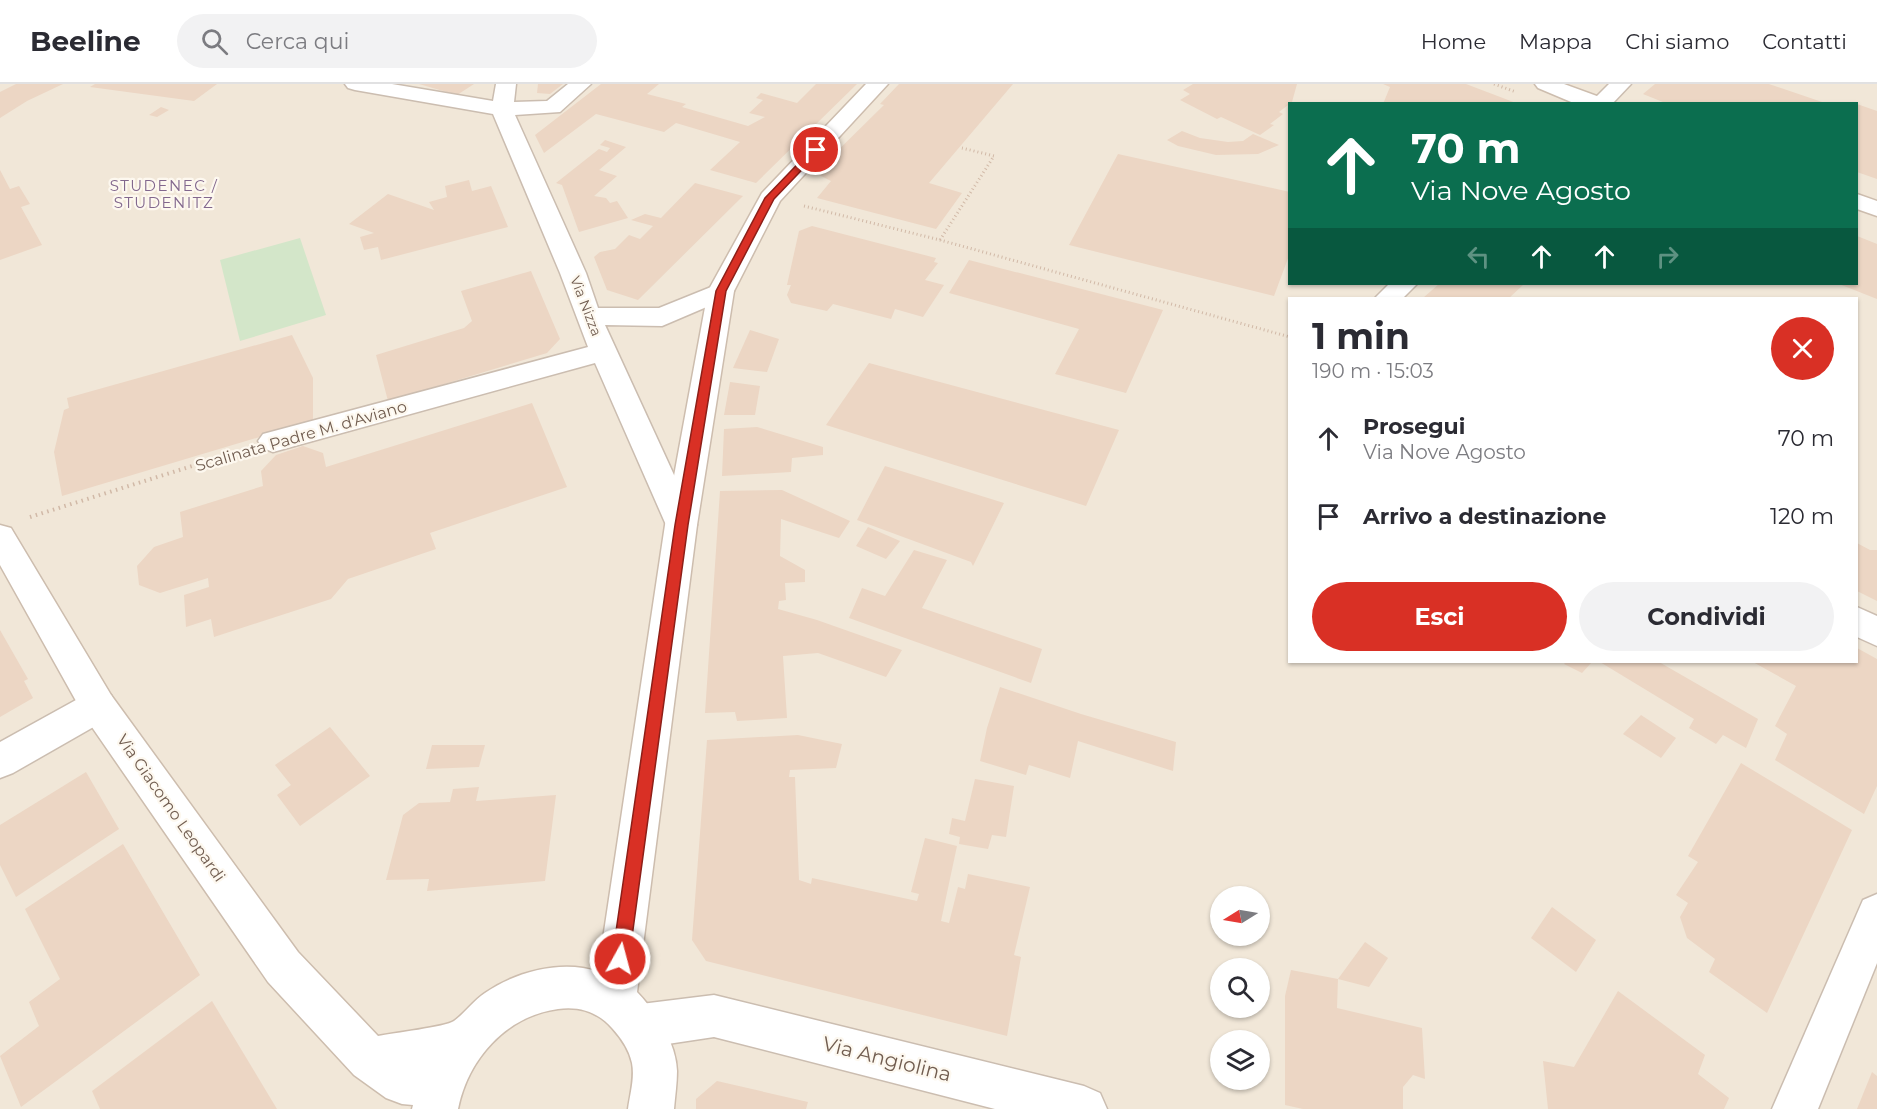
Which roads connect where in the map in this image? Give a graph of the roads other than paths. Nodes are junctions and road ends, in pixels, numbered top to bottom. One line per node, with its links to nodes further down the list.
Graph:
1 (355, 84): 6 (street)
2 (581, 84): 6 (street)
3 (878, 84): 12 (street)
4 (1545, 84): 7 (street)
5 (1621, 84): 8 (street)
6 (504, 97): 14 (street, Via Nizza)
7 (1593, 102)
8 (1600, 102)
9 (1858, 201): 10 (street)
10 (1877, 209)
11 (1403, 285): 13 (street)
12 (721, 291): 14 (street); 17 (street)
13 (1389, 297)
14 (588, 316): 15 (street, Via Nizza)
15 (604, 352): 16 (street, Scalinata Padre M. d'Aviano); 17 (street, Via Nizza)
16 (273, 441)
17 (681, 525): 24 (street)
18 (11, 528): 21 (street, Via Giacomo Leopardi)
19 (1858, 622): 20 (street)
20 (1877, 632)
21 (98, 705): 22 (street); 26 (street, Via Giacomo Leopardi)
22 (0, 761)
23 (1877, 914): 30 (street)
24 (622, 1019): 25 (street); 28 (street); 29 (street, Via Angiolina)
25 (464, 1042): 26 (street); 27 (street)
26 (370, 1059): 27 (street, Via Giacomo Leopardi)
27 (437, 1097)
28 (651, 1109)
29 (1084, 1109)
30 (1796, 1109)

